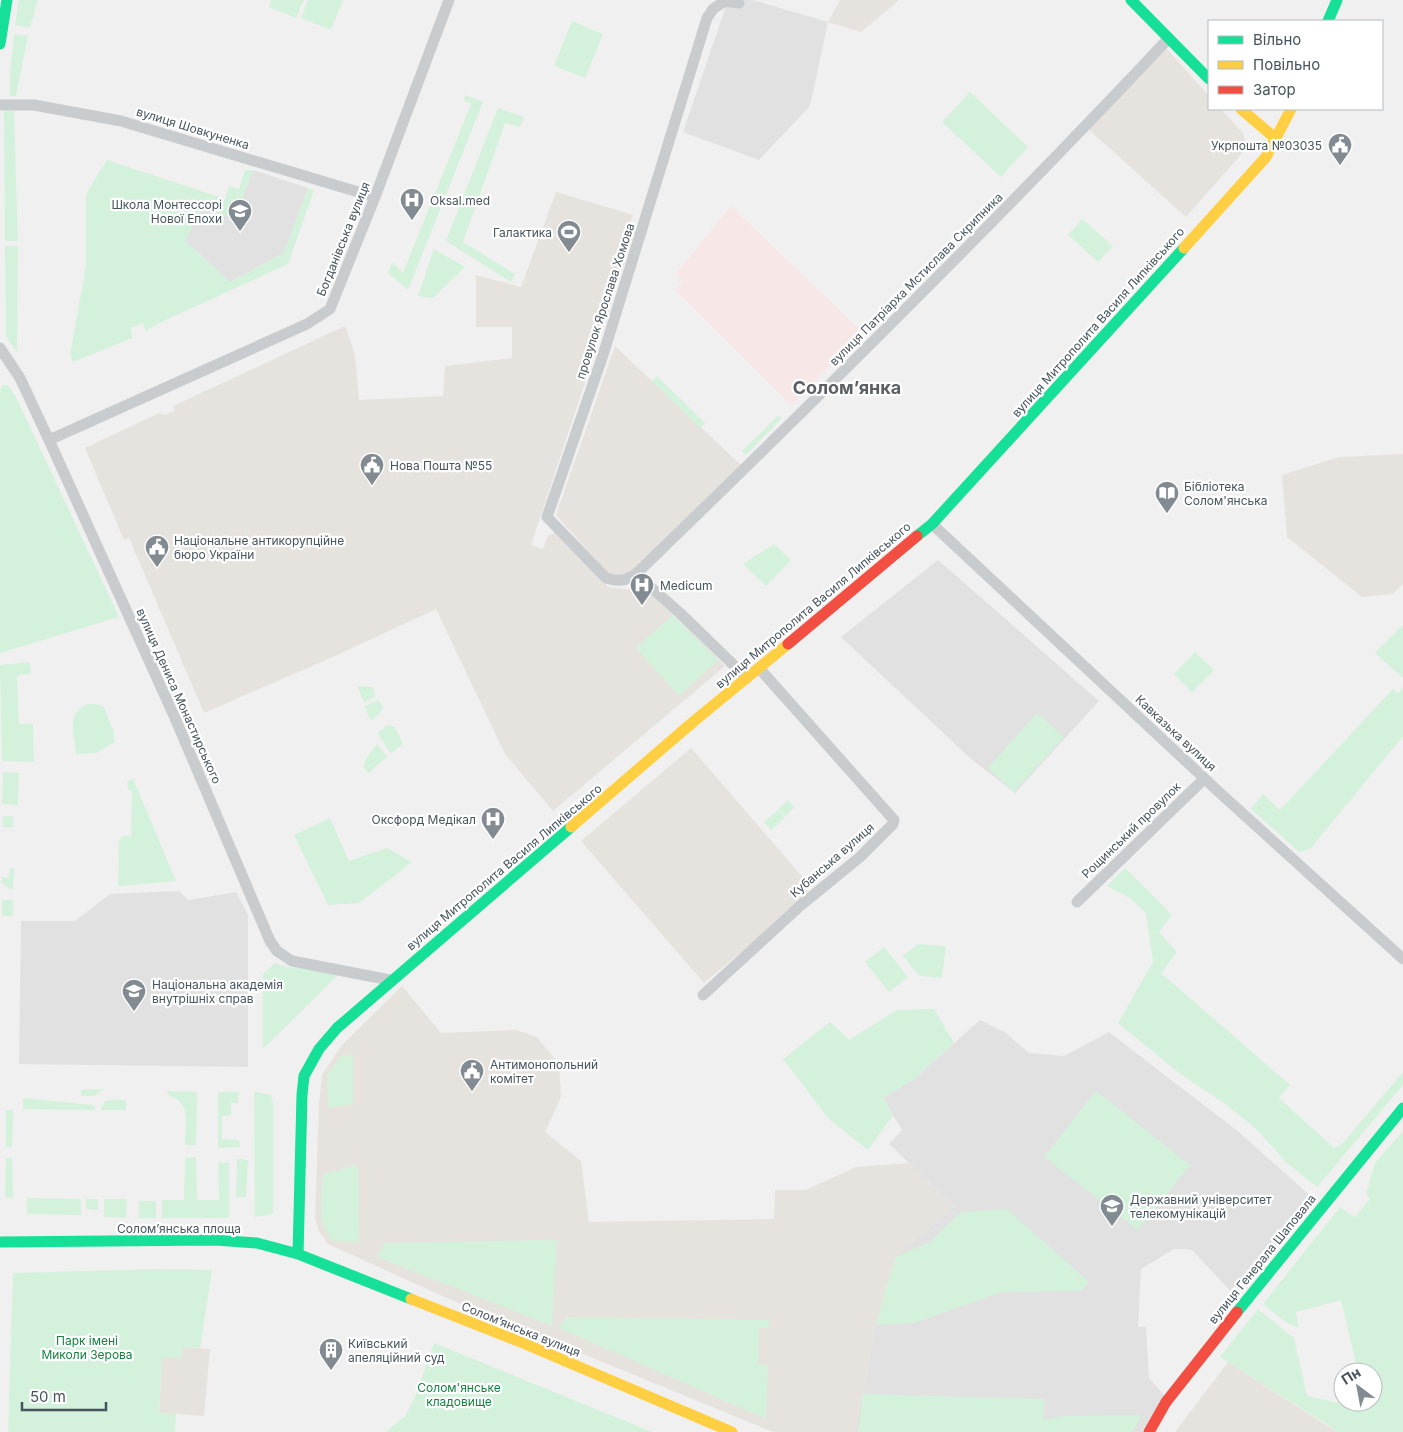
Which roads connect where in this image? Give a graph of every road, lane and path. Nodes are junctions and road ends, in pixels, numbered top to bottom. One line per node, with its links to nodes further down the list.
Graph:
1 (7, 0): 8 (main road)
2 (449, 0): 14 (street, Богданівська вулиця)
3 (1131, 0): 7 (main road)
4 (1337, 0): 6 (main road)
5 (739, 2): 18 (street, провулок Ярослава Хомова)
6 (1328, 20)
7 (1168, 39): 9 (main road); 18 (street, вулиця Патріарха Мстислава Скрипника)
8 (0, 44)
9 (1208, 78)
10 (0, 104): 14 (street, вулиця Шовкуненка)
11 (1242, 110): 13 (main road)
12 (1291, 110): 13 (main road, вулиця Митрополита Василя Липківського)
13 (1276, 139): 17 (main road, вулиця Митрополита Василя Липківського)
14 (375, 197): 16 (street, Богданівська вулиця)
15 (0, 348): 16 (street, вулиця Дениса Монастирського)
16 (49, 440): 24 (street, вулиця Дениса Монастирського)
17 (932, 524): 19 (main road, вулиця Митрополита Василя Липківського); 21 (street, Кавказька вулиця)
18 (636, 574): 20 (street)
19 (759, 668): 20 (main road, вулиця Митрополита Василя Липківського); 25 (street, Кубанська вулиця)
20 (747, 678): 24 (main road, вулиця Митрополита Василя Липківського)
21 (1204, 778): 22 (street, Рощинський провулок); 23 (street, Кавказька вулиця)
22 (1077, 902)
23 (1403, 959)
24 (390, 980): 28 (main road, вулиця Митрополита Василя Липківського)
25 (703, 995)
26 (1403, 1108): 30 (main road, вулиця Генерала Шаповала)
27 (0, 1242): 28 (main road, Соломʼянська площа)
28 (298, 1254): 29 (main road, Соломʼянська вулиця)
29 (732, 1432)
30 (1149, 1432)

